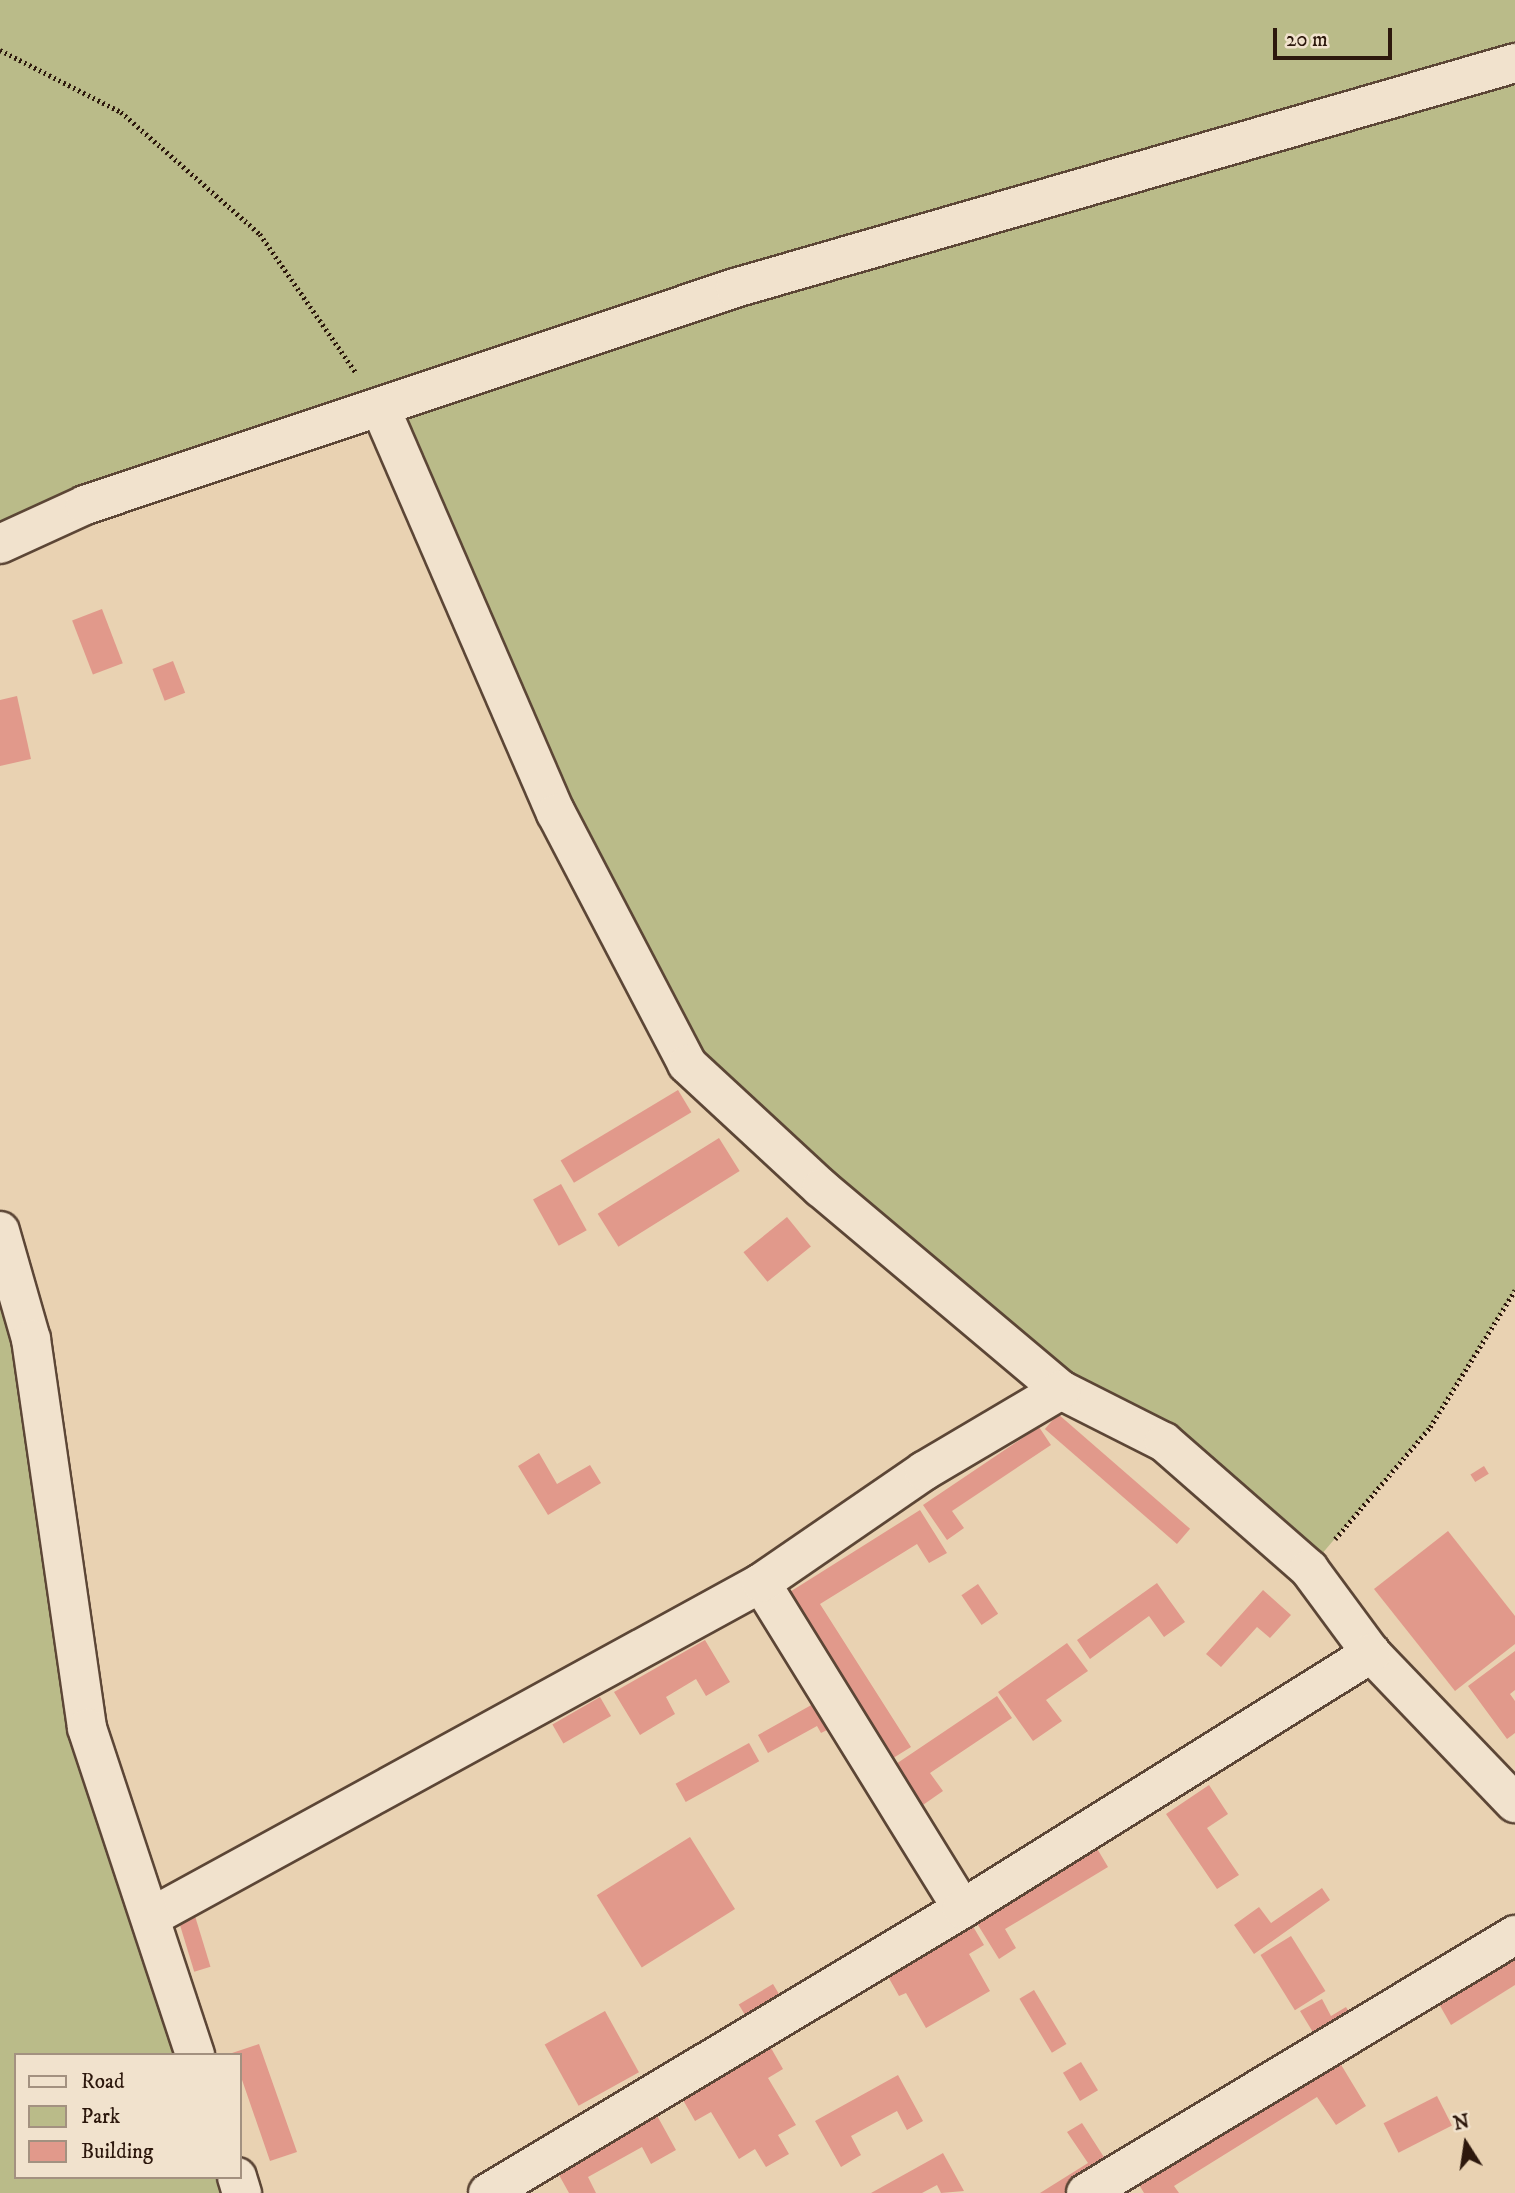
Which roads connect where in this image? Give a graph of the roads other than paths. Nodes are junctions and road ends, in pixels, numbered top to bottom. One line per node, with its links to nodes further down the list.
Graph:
1 (1515, 64): 2 (street)
2 (380, 407): 3 (street); 5 (street)
3 (0, 544)
4 (0, 1231): 10 (street)
5 (1061, 1390): 6 (street); 7 (street)
6 (761, 1583): 9 (street); 10 (street)
7 (1371, 1653): 8 (street); 9 (street)
8 (1515, 1803)
9 (961, 1909): 13 (street)
10 (150, 1917): 12 (street)
11 (1515, 1935): 14 (street)
12 (194, 2053)
13 (488, 2193)
14 (1086, 2193)

